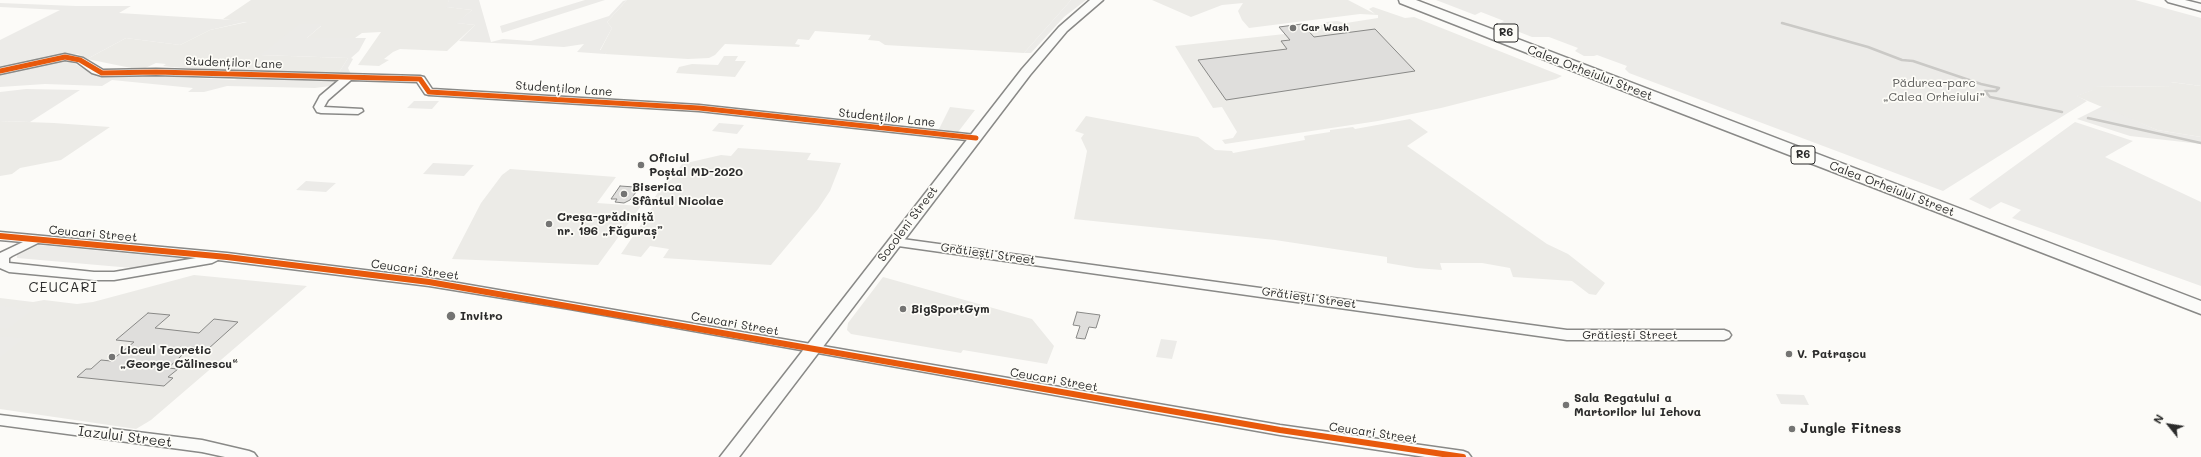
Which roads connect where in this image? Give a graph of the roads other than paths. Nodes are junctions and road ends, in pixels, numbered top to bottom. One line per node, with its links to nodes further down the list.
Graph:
1 (1097, 0): 10 (main road, Socoleni Street)
2 (1405, 0): 6 (highway, Calea Orheiului Street / R6)
3 (1422, 0): 6 (highway, Calea Orheiului Street / R6)
4 (2172, 0): 5 (main road)
5 (2201, 8)
6 (1587, 68): 15 (highway, Calea Orheiului Street / R6); 16 (highway, Calea Orheiului Street / R6)
7 (0, 71): 8 (street, Studenților Lane)
8 (350, 76): 9 (street); 10 (street, Studenților Lane)
9 (358, 111)
10 (976, 138): 13 (main road, Socoleni Street)
11 (0, 236): 12 (street, Ceucari Street)
12 (42, 241): 14 (street, Ceucari Street); 14 (street)
13 (895, 242): 17 (street, Grătiești Street); 18 (main road, Socoleni Street)
14 (227, 256): 18 (street, Ceucari Street)
15 (2201, 298)
16 (2201, 308)
17 (1724, 335)
18 (812, 349): 21 (main road, Socoleni Street); 22 (street, Ceucari Street)
19 (0, 420): 20 (street, Iazului Street)
20 (249, 457)
21 (729, 457)
22 (1463, 457)

